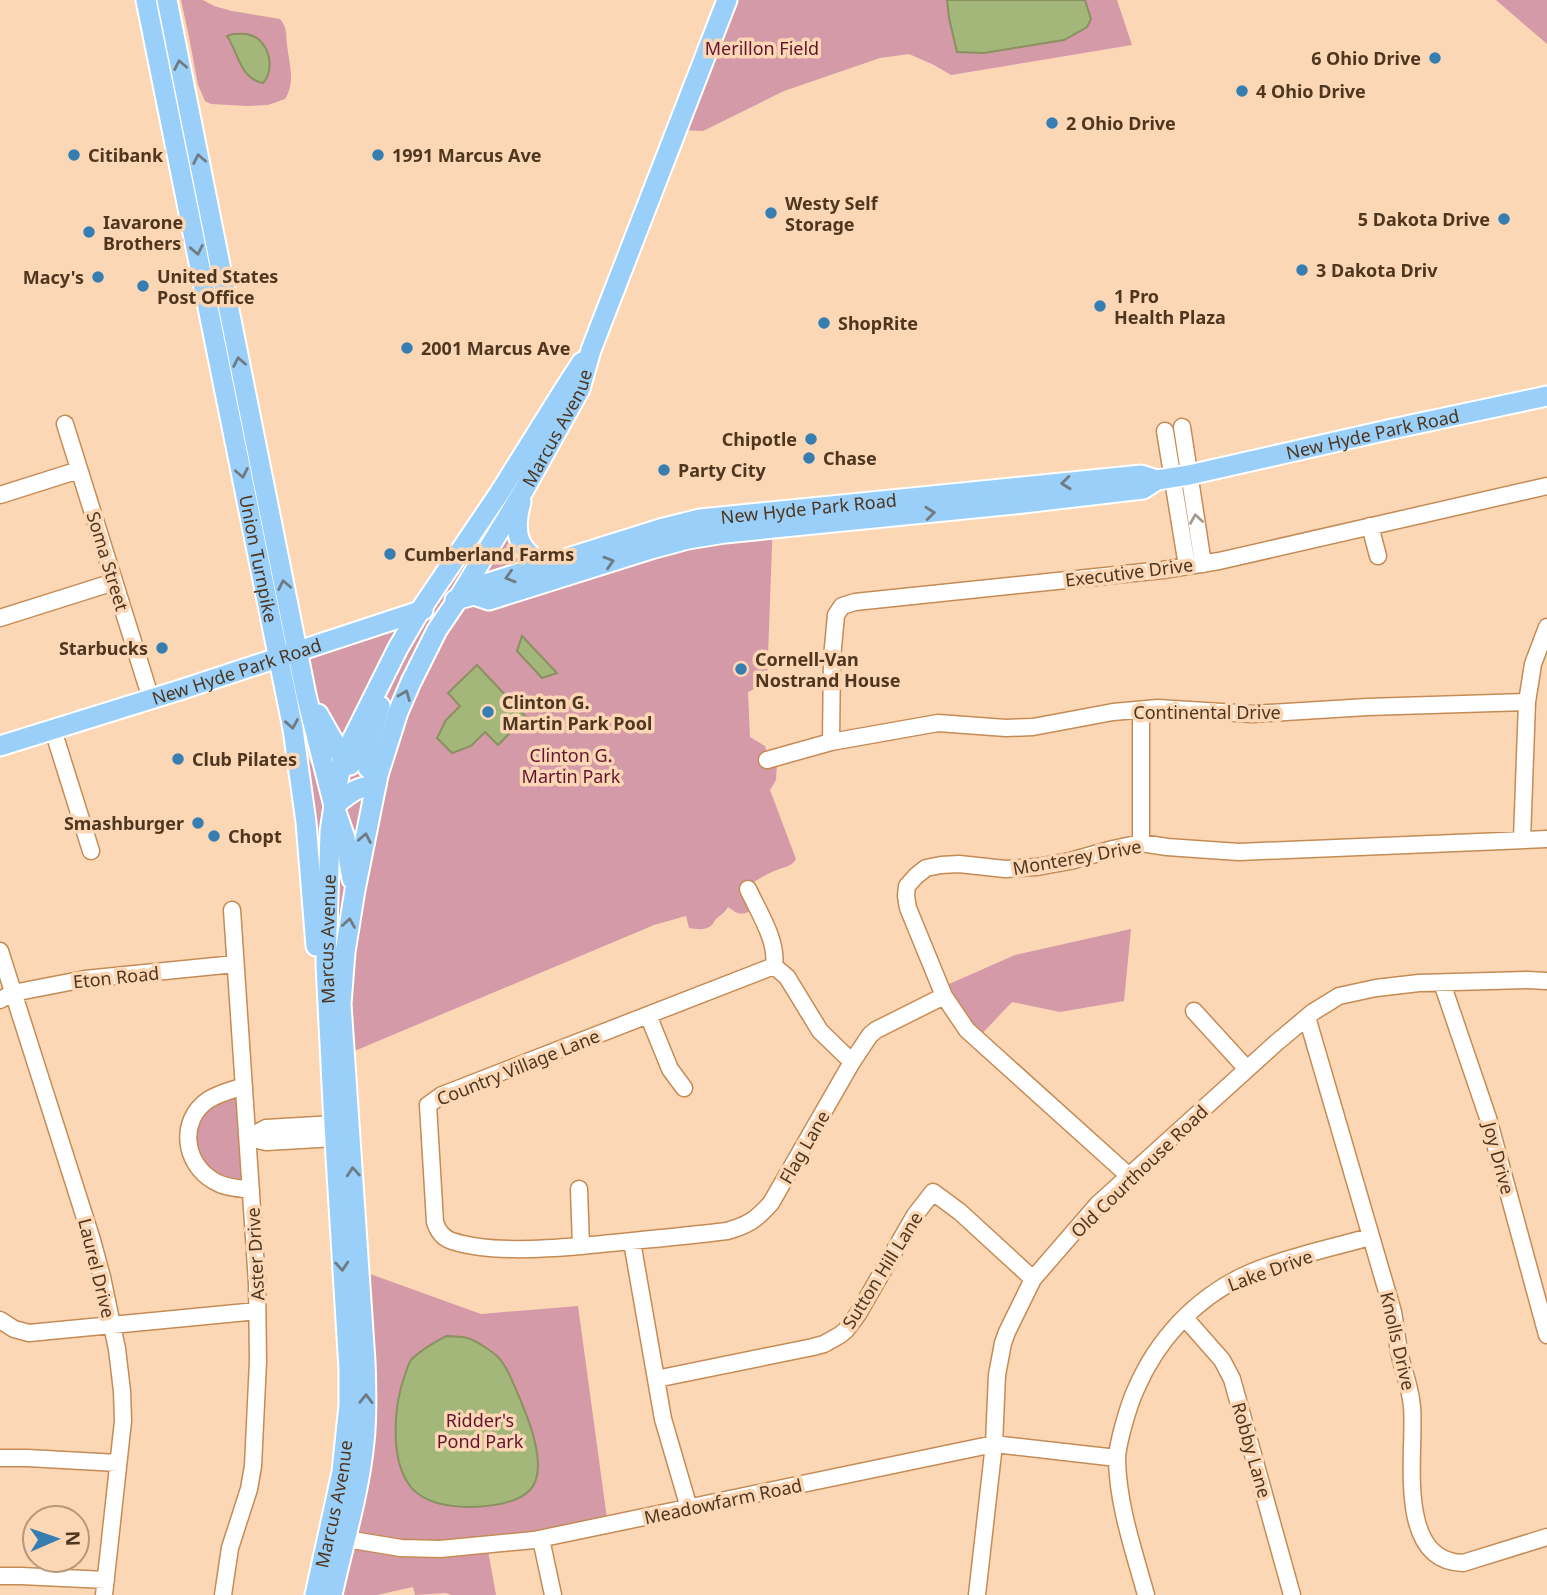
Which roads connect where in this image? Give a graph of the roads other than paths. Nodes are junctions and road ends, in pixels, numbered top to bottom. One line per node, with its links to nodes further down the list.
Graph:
1 (146, 0): 4 (main road, Union Turnpike)
2 (167, 0): 4 (main road, Union Turnpike, one-way to 2)
3 (727, 0): 5 (main road, Marcus Avenue)
4 (183, 133): 26 (main road, Union Turnpike)
5 (591, 350): 13 (main road, Marcus Avenue); 16 (main road, Marcus Avenue)
6 (1547, 396): 11 (main road, New Hyde Park Road)
7 (65, 424): 10 (street, Soma Street)
8 (1182, 427): 11 (street)
9 (1165, 431): 11 (street)
10 (79, 470): 14 (street); 20 (street, Soma Street)
11 (1173, 478): 18 (main road, New Hyde Park Road, one-way to 18); 19 (street); 21 (main road, New Hyde Park Road, one-way to 11)
12 (1547, 486): 15 (street, Executive Drive)
13 (524, 490): 18 (main road); 21 (main road, Marcus Avenue)
14 (0, 495)
15 (1370, 526): 17 (street); 19 (street, Executive Drive)
16 (466, 542): 21 (main road); 22 (main road, Marcus Avenue)
17 (1378, 556)
18 (549, 565): 21 (main road, New Hyde Park Road, one-way to 21)
19 (1195, 565): 32 (street, Executive Drive)
20 (114, 582): 23 (street); 28 (street, Soma Street)
21 (466, 597): 22 (main road, New Hyde Park Road); 37 (main road, Marcus Avenue, one-way to 21)
22 (419, 612): 25 (main road, Marcus Avenue); 26 (main road, New Hyde Park Road)
23 (0, 618)
24 (1547, 626): 29 (street)
25 (398, 648): 34 (main road, Marcus Avenue); 37 (main road)
26 (288, 654): 27 (main road, Union Turnpike); 28 (main road, New Hyde Park Road); 36 (main road, Union Turnpike, one-way to 36)
27 (302, 678): 34 (main road); 38 (main road, Union Turnpike)
28 (151, 699): 31 (main road, New Hyde Park Road)
29 (1527, 702): 30 (street, Continental Drive); 39 (street)
30 (1141, 711): 32 (street, Continental Drive); 41 (street)
31 (52, 730): 33 (main road, New Hyde Park Road); 42 (street)
32 (831, 742): 35 (street, Continental Drive)
33 (0, 746)
34 (343, 758): 37 (main road); 38 (main road, Marcus Avenue)
35 (766, 760)
36 (298, 766): 38 (main road); 60 (main road, Union Turnpike)
37 (377, 780): 38 (main road); 44 (main road, Marcus Avenue, one-way to 37)
38 (334, 806): 44 (main road, Union Turnpike); 60 (main road, Marcus Avenue)
39 (1522, 839): 40 (street, Monterey Drive); 41 (street, Monterey Drive)
40 (1547, 839)
41 (1141, 843): 51 (street, Monterey Drive)
42 (91, 851)
43 (748, 889): 48 (street)
44 (355, 890): 60 (main road, Marcus Avenue, one-way to 44)
45 (232, 910): 47 (street, Aster Drive)
46 (0, 951): 52 (street, Laurel Drive)
47 (236, 964): 52 (street, Eton Road); 58 (street, Aster Drive)
48 (774, 966): 54 (street, Country Village Lane); 56 (street)
49 (1547, 981): 50 (street, Old Courthouse Road)
50 (1442, 983): 55 (street, Old Courthouse Road); 73 (street, Joy Drive)
51 (944, 996): 56 (street, Flag Lane); 62 (street, Monterey Drive)
52 (7, 997): 72 (street, Laurel Drive)
53 (1194, 1011): 57 (street)
54 (648, 1015): 59 (street); 67 (street, Country Village Lane)
55 (1307, 1017): 57 (street, Old Courthouse Road); 65 (street, Knolls Drive)
56 (852, 1062): 66 (street, Flag Lane)
57 (1247, 1069): 62 (street, Old Courthouse Road)
58 (244, 1086): 61 (street, Aster Drive); 63 (street)
59 (684, 1088)
60 (339, 1131): 61 (street); 81 (main road, Marcus Avenue)
61 (248, 1138): 63 (street, Aster Drive)
62 (1129, 1176): 68 (street, Old Courthouse Road)
63 (251, 1189): 69 (street, Aster Drive)
64 (579, 1189): 67 (street)
65 (1370, 1237): 70 (street, Lake Drive); 80 (street, Knolls Drive)
66 (632, 1242): 67 (street, Country Village Lane); 74 (street)
67 (581, 1246)
68 (1033, 1279): 74 (street, Sutton Hill Lane); 75 (street, Old Courthouse Road)
69 (257, 1311): 72 (street); 85 (street, Aster Drive)
70 (1185, 1318): 77 (street, Lake Drive); 91 (street, Robby Lane)
71 (0, 1320): 72 (street)
72 (112, 1325): 78 (street, Laurel Drive)
73 (1547, 1335)
74 (656, 1379): 79 (street)
75 (994, 1444): 77 (street, Meadowfarm Road); 79 (street, Meadowfarm Road); 89 (street, Old Courthouse Road)
76 (0, 1458): 78 (street)
77 (1116, 1458): 90 (street, Lake Drive)
78 (118, 1463): 84 (street, Laurel Drive)
79 (689, 1508): 82 (street, Meadowfarm Road)
80 (1547, 1537)
81 (337, 1538): 82 (street, Meadowfarm Road); 86 (main road, Marcus Avenue); 87 (main road, Marcus Avenue)
82 (541, 1539): 88 (street)
83 (0, 1576): 84 (street)
84 (105, 1588)
85 (223, 1595)
86 (315, 1595)
87 (332, 1595)
88 (553, 1595)
89 (977, 1595)
90 (1146, 1595)
91 (1292, 1595)

